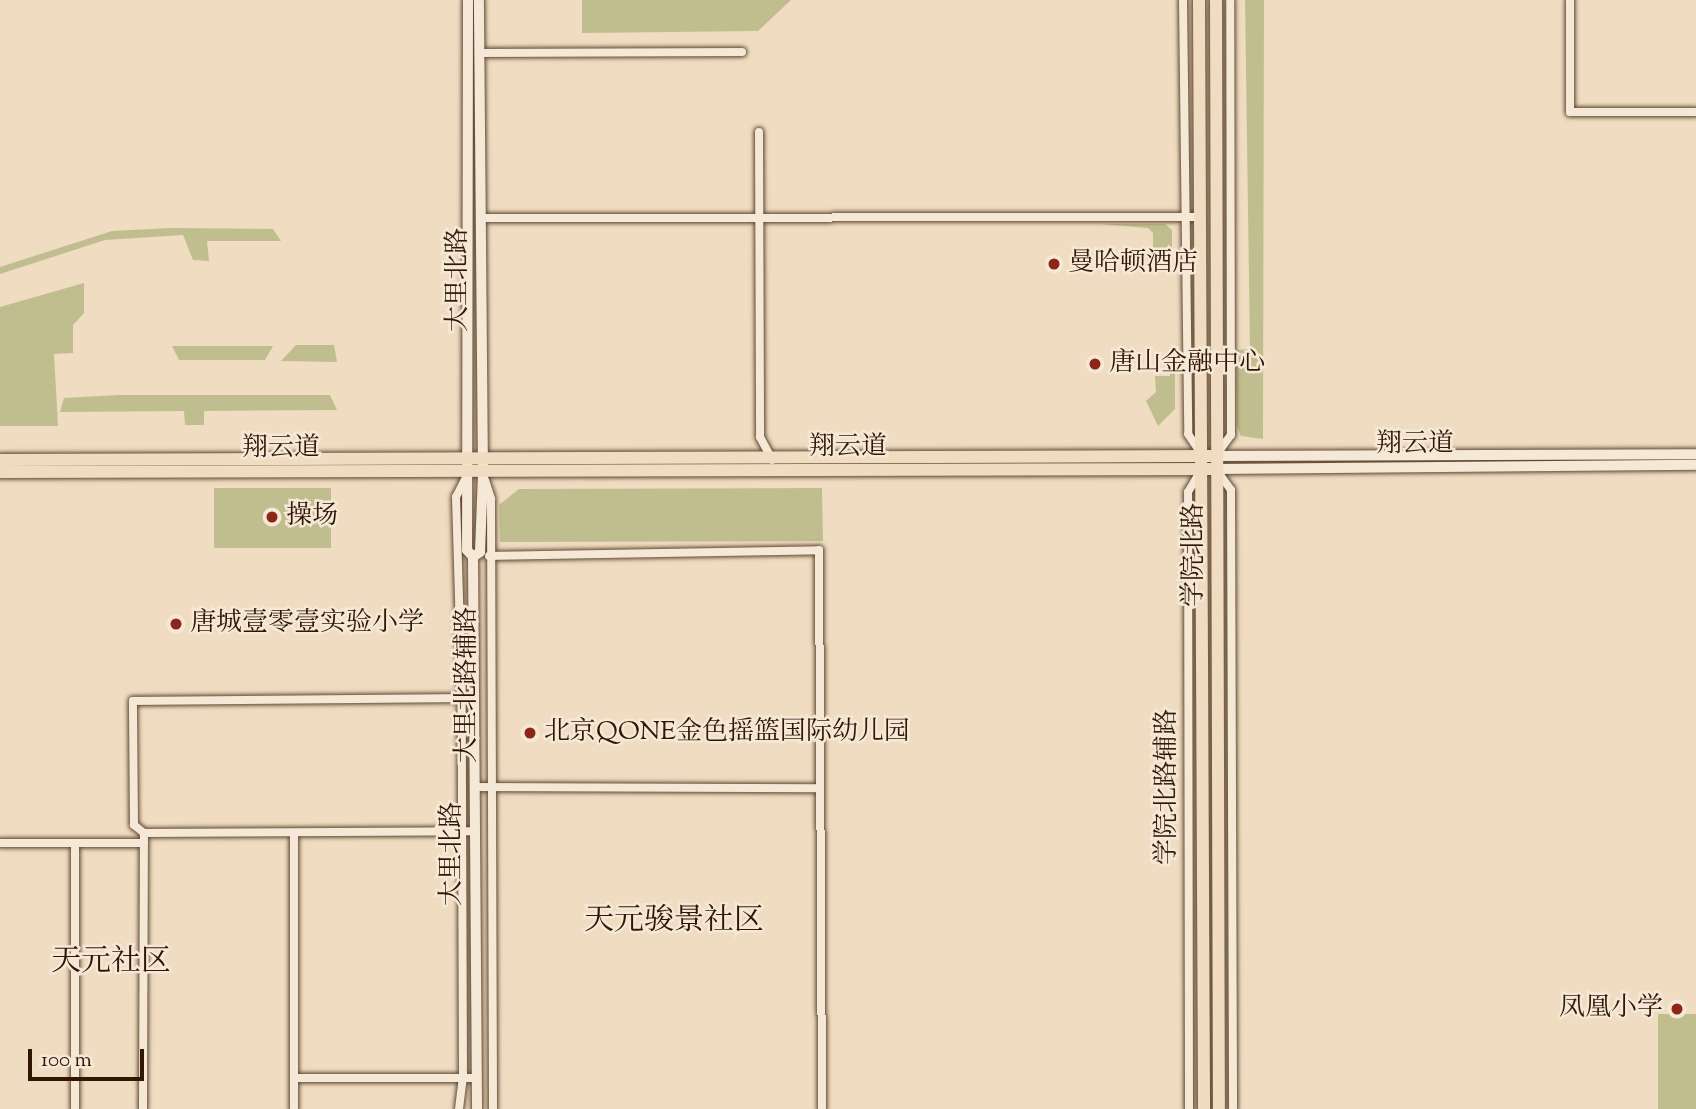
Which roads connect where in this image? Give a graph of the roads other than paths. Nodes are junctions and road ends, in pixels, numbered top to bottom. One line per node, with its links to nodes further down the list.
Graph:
1 (468, 0): 25 (main road, 大里北路)
2 (479, 0): 9 (main road, 大里北路)
3 (1216, 0): 14 (main road, 学院北路)
4 (1230, 0): 15 (street, 学院北路辅路)
5 (1570, 0): 10 (street)
6 (1183, 1): 7 (street); 12 (street)
7 (1199, 4): 13 (main road, 学院北路)
8 (742, 52): 9 (street)
9 (480, 53): 18 (main road, 大里北路)
10 (1696, 113)
11 (759, 132): 19 (street)
12 (1185, 159): 13 (street); 16 (street)
13 (1200, 159): 14 (main road); 17 (main road, 学院北路)
14 (1216, 159): 15 (street); 24 (main road, 学院北路)
15 (1230, 159): 24 (street, 学院北路辅路)
16 (1185, 217): 17 (street); 19 (street); 24 (street)
17 (1200, 217): 24 (main road, 学院北路)
18 (481, 218): 19 (street); 21 (main road, 大里北路)
19 (760, 218): 23 (street)
20 (1696, 454): 24 (main road, 翔云道)
21 (483, 459): 23 (main road, 翔云道); 25 (main road, 翔云道); 28 (main road, 大里北路)
22 (0, 460): 25 (main road, 翔云道)
23 (772, 460): 24 (main road, 翔云道)
24 (1209, 463): 26 (main road, 翔云道); 28 (main road, 翔云道); 31 (main road, 学院北路); 44 (street, 学院北路辅路); 45 (main road, 学院北路)
25 (468, 465): 27 (main road, 翔云道); 28 (main road, 翔云道); 30 (main road, 大里北路); 32 (street, 大里北路辅路)
26 (1696, 465)
27 (0, 472)
28 (483, 473): 29 (street, 大里北路辅路); 30 (main road, 大里北路)
29 (489, 556): 35 (street, 大里北路辅路); 36 (street)
30 (474, 557): 33 (main road, 大里北路)
31 (1225, 569): 46 (street); 47 (main road, 学院北路)
32 (462, 698): 33 (street); 37 (street, 大里北路辅路); 39 (street)
33 (474, 698): 34 (main road, 大里北路)
34 (475, 787): 35 (street); 38 (main road, 大里北路)
35 (489, 787): 36 (street); 60 (street, 大里北路辅路)
36 (820, 788): 61 (street)
37 (461, 830): 38 (street); 40 (street); 53 (street, 大里北路辅路)
38 (475, 831): 54 (main road, 大里北路)
39 (144, 833): 40 (street); 43 (street)
40 (294, 833): 52 (street)
41 (0, 843): 42 (street)
42 (75, 843): 43 (street); 55 (street)
43 (144, 843): 56 (street)
44 (1189, 896): 45 (street); 48 (street, 学院北路辅路)
45 (1204, 896): 47 (main road); 49 (main road, 学院北路)
46 (1232, 896): 47 (street); 51 (street)
47 (1219, 897): 50 (main road, 学院北路)
48 (1189, 1050): 49 (street); 62 (street, 学院北路辅路)
49 (1204, 1052): 63 (main road, 学院北路)
50 (1219, 1052): 51 (street); 64 (main road, 学院北路)
51 (1233, 1053): 65 (street)
52 (294, 1077): 53 (street); 57 (street)
53 (463, 1078): 54 (street); 58 (street, 大里北路辅路)
54 (476, 1078): 59 (main road, 大里北路)
55 (75, 1109)
56 (143, 1109)
57 (294, 1109)
58 (459, 1109)
59 (477, 1109)
60 (493, 1109)
61 (822, 1109)
62 (1189, 1109)
63 (1204, 1109)
64 (1219, 1109)
65 (1233, 1109)

